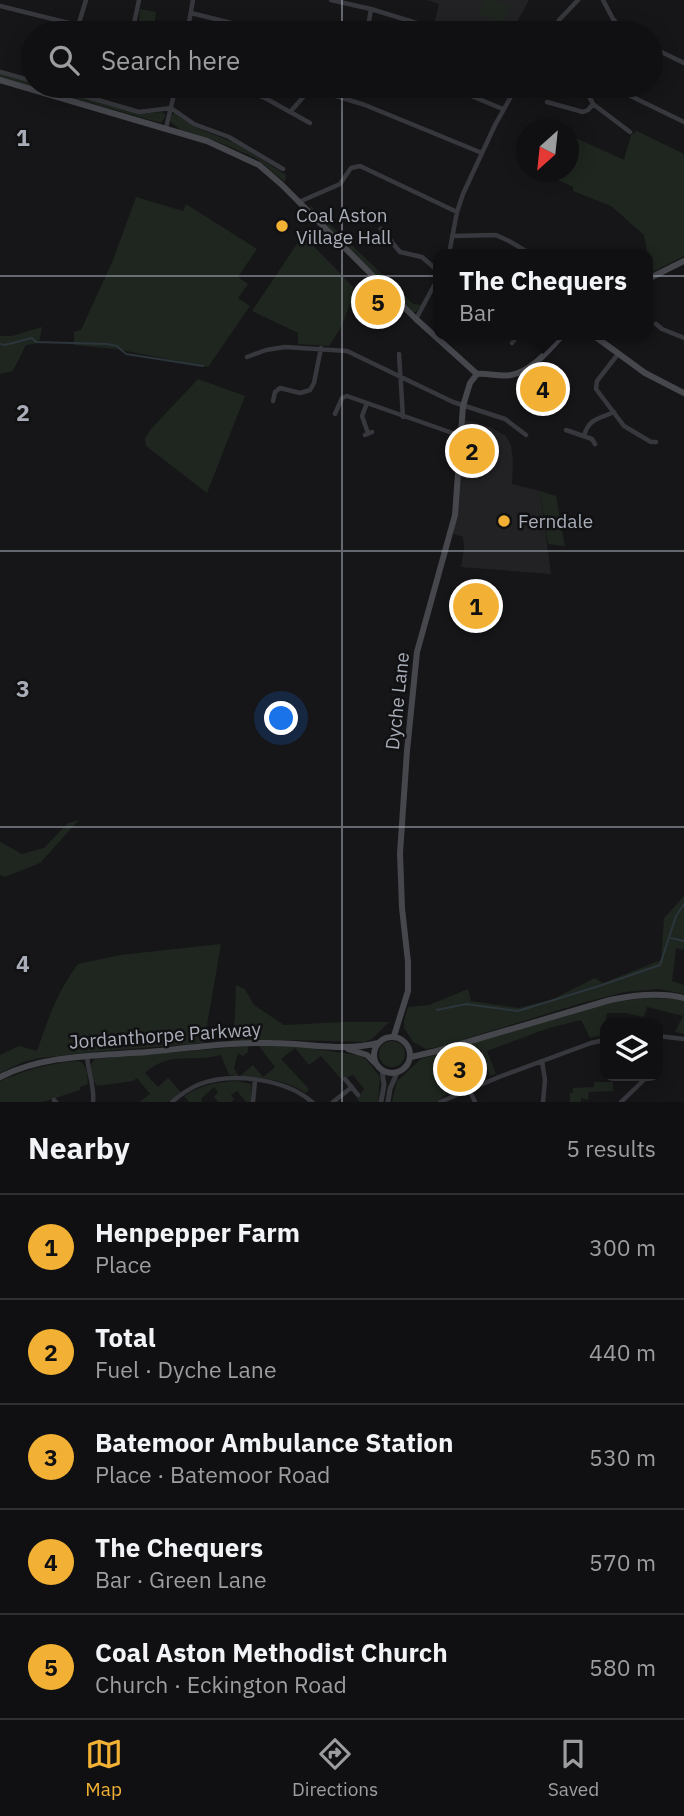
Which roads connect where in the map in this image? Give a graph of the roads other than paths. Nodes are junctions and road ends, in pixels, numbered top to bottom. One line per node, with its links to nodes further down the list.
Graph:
1 (86, 0): 12 (street)
2 (139, 0): 13 (street)
3 (193, 0): 10 (street)
4 (331, 0): 7 (street)
5 (578, 0): 18 (street)
6 (603, 0): 19 (street)
7 (356, 2): 9 (street)
8 (0, 6): 11 (street)
9 (371, 9): 16 (street); 17 (street)
10 (191, 13): 14 (street); 15 (street)
11 (58, 21)
12 (80, 21)
13 (135, 21)
14 (189, 21)
15 (223, 21)
16 (369, 21)
17 (410, 21)
18 (559, 21)
19 (615, 21)
20 (663, 53): 21 (street)
21 (684, 63)
22 (0, 72): 23 (street)
23 (21, 78)
24 (0, 80): 25 (main road)
25 (21, 86)
26 (62, 98): 43 (main road)
27 (91, 98): 38 (street)
28 (173, 98): 38 (street)
29 (264, 98): 40 (street)
30 (301, 98): 40 (street)
31 (345, 98): 45 (street)
32 (476, 98): 39 (street)
33 (510, 98): 39 (street)
34 (590, 98): 37 (street)
35 (635, 98): 41 (street)
36 (547, 102): 37 (street)
37 (593, 104): 44 (street)
38 (171, 108): 43 (street); 46 (street)
39 (503, 109): 45 (street)
40 (290, 111): 42 (street)
41 (684, 122)
42 (310, 123)
43 (166, 128): 47 (main road)
44 (630, 132)
45 (482, 153): 48 (street)
46 (283, 169)
47 (299, 202): 48 (street); 59 (main road)
48 (457, 212): 50 (street)
49 (381, 229): 56 (street)
50 (452, 236): 51 (street); 52 (street)
51 (517, 246): 53 (street); 54 (street)
52 (450, 249)
53 (518, 249)
54 (522, 249)
55 (684, 261): 57 (main road)
56 (433, 267)
57 (653, 276)
58 (433, 287): 59 (street)
59 (416, 319): 61 (main road)
60 (656, 324): 62 (street)
61 (433, 334)
62 (684, 338)
63 (439, 340): 74 (main road)
64 (514, 340): 69 (street)
65 (554, 340): 68 (street)
66 (558, 340): 68 (main road)
67 (600, 340): 72 (main road)
68 (556, 342): 74 (main road)
69 (512, 343)
70 (321, 348): 73 (street); 75 (street); 77 (street)
71 (399, 354): 75 (street)
72 (618, 354): 76 (main road); 80 (street)
73 (247, 357)
74 (477, 374): 79 (main road, Dyche Lane)
75 (400, 376): 79 (street); 82 (street)
76 (684, 393)
77 (273, 401)
78 (367, 403): 81 (street); 82 (street); 85 (street)
79 (463, 406): 86 (street); 87 (main road, Dyche Lane)
80 (614, 412): 88 (street); 89 (street)
81 (335, 414)
82 (403, 417): 87 (street)
83 (566, 430): 88 (street)
84 (646, 431): 89 (street)
85 (368, 433)
86 (526, 435)
87 (461, 436): 93 (main road, Dyche Lane)
88 (584, 436): 91 (street)
89 (642, 437): 90 (street)
90 (656, 442)
91 (595, 444)
92 (684, 998): 100 (main road)
93 (394, 1036): 97 (main road); 100 (main road)
94 (663, 1037): 95 (street)
95 (684, 1039)
96 (600, 1041): 101 (street)
97 (378, 1043): 98 (main road, Jordanthorpe Parkway); 102 (main road)
98 (335, 1046): 99 (main road, Jordanthorpe Parkway); 102 (main road, Jordanthorpe Parkway)
99 (87, 1056): 105 (main road, Jordanthorpe Parkway); 112 (street)
100 (411, 1057): 104 (main road)
101 (542, 1061): 110 (street); 121 (street)
102 (376, 1063): 103 (main road)
103 (382, 1070): 104 (main road); 117 (street)
104 (397, 1073): 118 (street)
105 (0, 1077)
106 (345, 1079): 109 (street)
107 (255, 1080): 113 (street); 114 (street); 115 (street)
108 (643, 1081): 122 (street)
109 (352, 1087): 111 (street); 116 (street)
110 (469, 1089): 119 (street); 120 (street)
111 (358, 1095)
112 (93, 1102)
113 (172, 1102)
114 (253, 1102)
115 (312, 1102)
116 (332, 1102)
117 (382, 1102)
118 (388, 1102)
119 (440, 1102)
120 (475, 1102)
121 (544, 1102)
122 (621, 1102)

